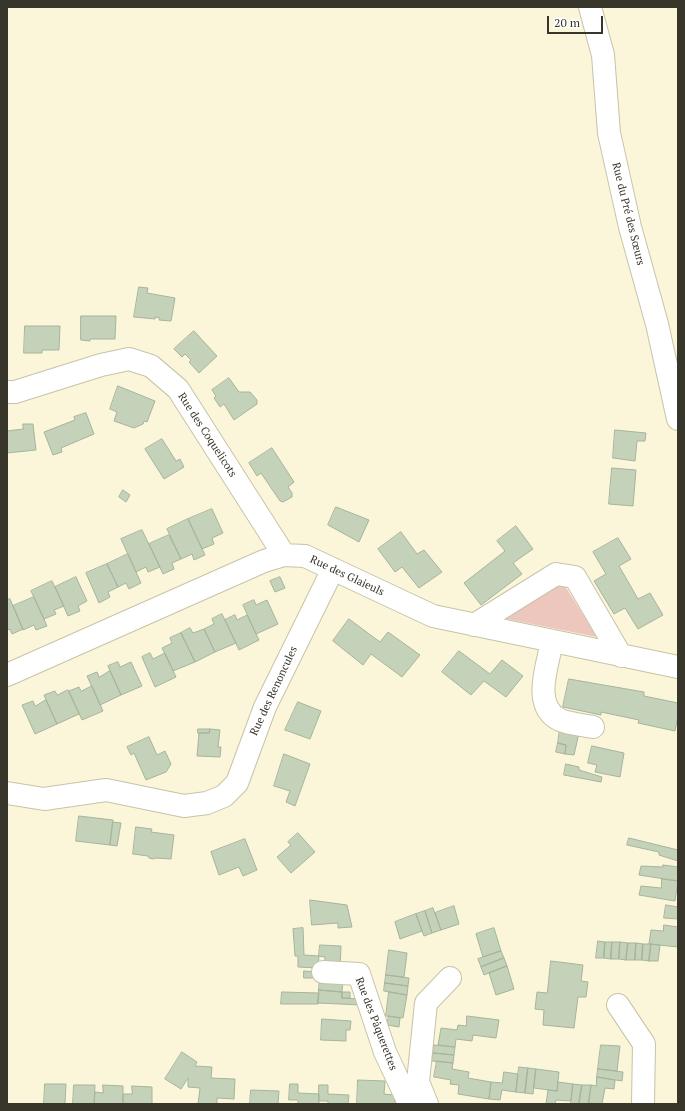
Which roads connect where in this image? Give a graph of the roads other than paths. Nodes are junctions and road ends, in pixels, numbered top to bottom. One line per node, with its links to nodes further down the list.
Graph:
1 (590, 7): 3 (street, Rue du Pré des Sœurs)
2 (7, 392): 4 (street, Rue des Coquelicots)
3 (678, 419)
4 (284, 555): 5 (street, Rue des Glaieuls); 10 (street, Rue des Glaieuls)
5 (333, 569): 6 (street, Rue des Glaieuls); 12 (street, Rue des Renoncules)
6 (474, 625): 7 (street, Rue des Glaieuls); 8 (street)
7 (552, 641): 8 (street, Rue des Glaieuls); 11 (street)
8 (621, 656): 9 (street, Rue des Glaieuls)
9 (678, 668)
10 (7, 675)
11 (593, 727)
12 (7, 793)
13 (323, 972): 16 (street, Rue des Pâquerettes)
14 (450, 978): 17 (street)
15 (618, 1005): 18 (street)
16 (412, 1104)
17 (427, 1104)
18 (643, 1104)

